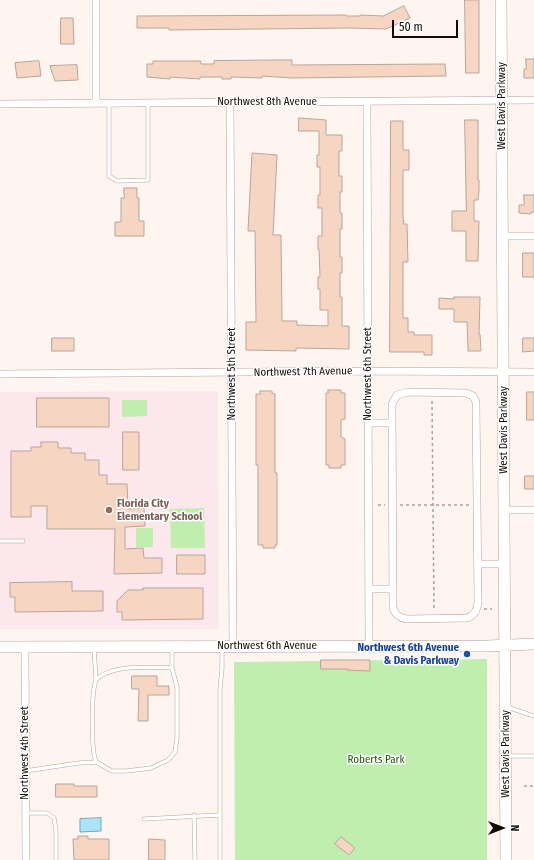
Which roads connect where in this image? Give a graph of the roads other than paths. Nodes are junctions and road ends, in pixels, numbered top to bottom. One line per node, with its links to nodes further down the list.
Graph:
1 (96, 0): 7 (street)
2 (501, 0): 3 (street, West Davis Parkway)
3 (502, 100): 4 (street, Northwest 8th Avenue); 6 (street, Northwest 8th Avenue); 11 (street, West Davis Parkway)
4 (534, 100)
5 (230, 102): 6 (street, Northwest 8th Avenue); 9 (street, Northwest 8th Avenue); 14 (street, Northwest 5th Street)
6 (367, 102): 13 (street, Northwest 6th Street)
7 (96, 103): 8 (street, Northwest 8th Avenue); 10 (street, Northwest 8th Avenue)
8 (109, 103): 9 (street, Northwest 8th Avenue); 9 (lane)
9 (148, 103)
10 (0, 104)
11 (503, 236): 12 (street); 15 (street, West Davis Parkway)
12 (534, 236)
13 (368, 371): 14 (street, Northwest 7th Avenue); 15 (street, Northwest 7th Avenue); 19 (street, Northwest 6th Street)
14 (232, 372): 17 (street, Northwest 7th Avenue); 31 (street, Northwest 5th Street)
15 (504, 372): 16 (street, Northwest 7th Avenue); 20 (street, West Davis Parkway)
16 (534, 372)
17 (0, 374)
18 (392, 422): 19 (street); 24 (street); 27 (street)
19 (368, 423): 26 (street, Northwest 6th Street)
20 (504, 510): 21 (street); 25 (street, West Davis Parkway)
21 (534, 510)
22 (0, 541): 23 (lane)
23 (23, 541)
24 (478, 564): 25 (street); 27 (street)
25 (505, 564): 29 (street, West Davis Parkway)
26 (369, 589): 27 (street); 32 (street, Northwest 6th Street)
27 (392, 589)
28 (534, 644): 29 (street, Northwest 6th Avenue)
29 (505, 645): 32 (street, Northwest 6th Avenue); 38 (street, West Davis Parkway)
30 (172, 646): 31 (street, Northwest 6th Avenue); 35 (street, Northwest 6th Avenue); 36 (lane)
31 (227, 646): 32 (street, Northwest 6th Avenue); 46 (lane)
32 (369, 646)
33 (0, 647): 34 (street, Northwest 6th Avenue)
34 (24, 647): 35 (street, Northwest 6th Avenue); 43 (street, Northwest 4th Street)
35 (94, 647): 37 (lane)
36 (172, 668): 37 (lane); 42 (lane)
37 (96, 680): 42 (lane)
38 (506, 707): 39 (lane); 40 (street, West Davis Parkway)
39 (534, 716)
40 (506, 756): 41 (lane); 52 (street, West Davis Parkway)
41 (534, 756)
42 (96, 762): 43 (lane)
43 (25, 770): 44 (street, Northwest 4th Street)
44 (25, 813): 48 (street, Northwest 4th Street); 49 (lane)
45 (194, 815): 46 (lane); 47 (lane); 50 (lane)
46 (219, 815): 51 (lane)
47 (144, 819)
48 (26, 860)
49 (56, 860)
50 (195, 860)
51 (220, 860)
52 (506, 860)

